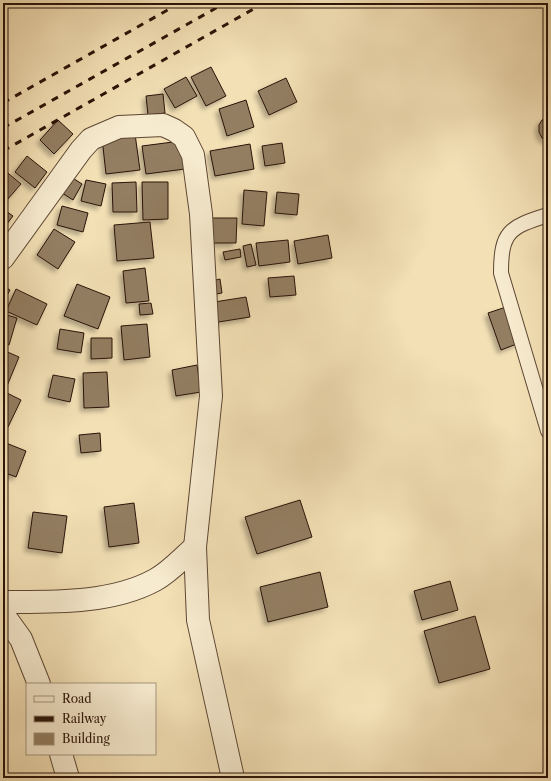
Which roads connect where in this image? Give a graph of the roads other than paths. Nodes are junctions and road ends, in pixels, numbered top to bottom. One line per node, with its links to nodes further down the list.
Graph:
1 (548, 216): 3 (lane)
2 (3, 258): 4 (street)
3 (548, 431)
4 (195, 546): 5 (street); 10 (street)
5 (3, 602)
6 (3, 614): 7 (street)
7 (39, 683)
8 (61, 755): 9 (street)
9 (68, 778)
10 (233, 778)

